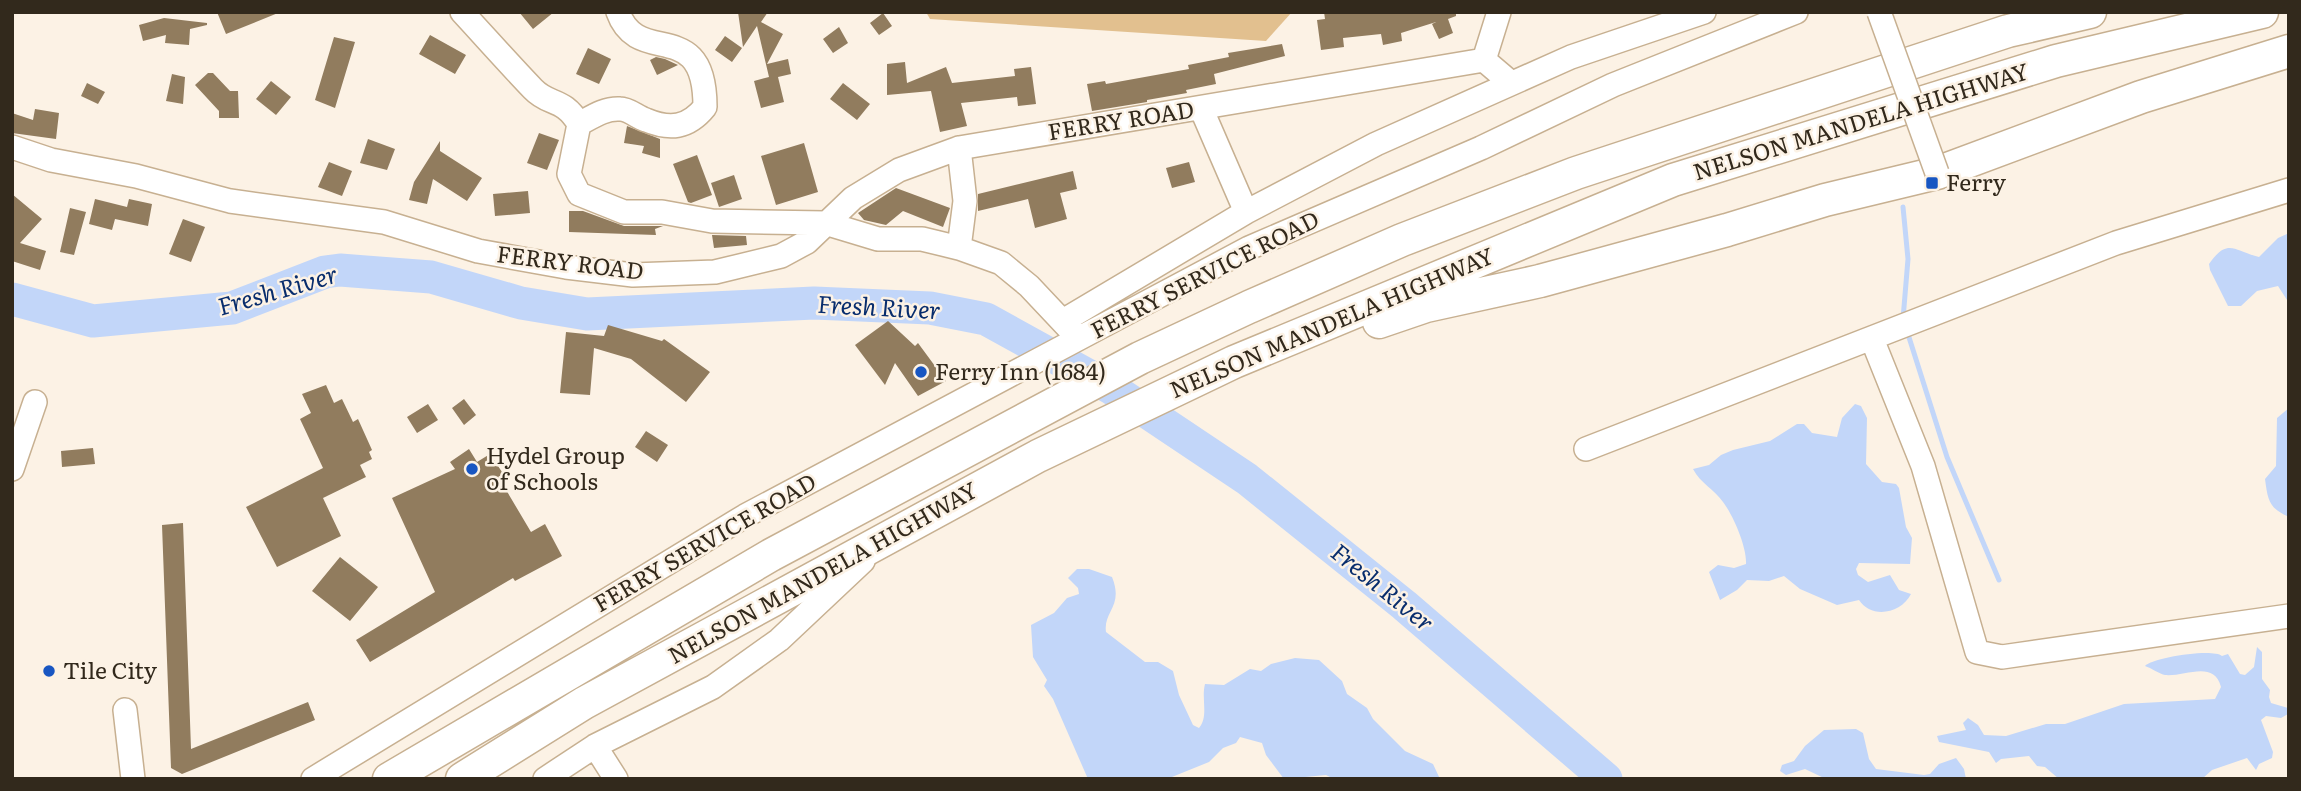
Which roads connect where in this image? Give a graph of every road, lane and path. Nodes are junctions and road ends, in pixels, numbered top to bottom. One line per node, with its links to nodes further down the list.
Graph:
1 (462, 12): 13 (street)
2 (618, 12): 13 (street)
3 (1499, 12): 10 (street)
4 (1704, 12): 11 (street)
5 (1796, 12): 21 (street, FERRY SERVICE ROAD)
6 (1879, 12): 16 (street, bridge)
7 (2090, 12): 34 (highway, NELSON MANDELA HIGHWAY)
8 (2262, 12): 23 (highway, NELSON MANDELA HIGHWAY)
9 (2289, 51): 16 (highway)
10 (1484, 60): 11 (street); 12 (street, FERRY ROAD)
11 (1511, 83): 18 (street)
12 (1200, 108): 15 (street, FERRY ROAD); 18 (street)
13 (579, 124): 19 (street)
14 (12, 147): 19 (street, FERRY ROAD)
15 (959, 148): 19 (street, FERRY ROAD); 20 (street)
16 (1937, 173): 23 (highway)
17 (2289, 190): 22 (street)
18 (1246, 212): 21 (street)
19 (825, 223): 20 (street)
20 (959, 248): 21 (street)
21 (1070, 330): 33 (street, FERRY SERVICE ROAD)
22 (1872, 339): 25 (street); 28 (street)
23 (1234, 362): 27 (highway, NELSON MANDELA HIGHWAY)
24 (35, 402): 26 (street)
25 (1586, 449)
26 (12, 469)
27 (887, 538): 30 (street); 35 (highway, NELSON MANDELA HIGHWAY)
28 (2289, 616)
29 (125, 710): 32 (street)
30 (595, 746): 31 (street); 36 (street)
31 (552, 777)
32 (133, 779)
33 (313, 779)
34 (389, 779)
35 (462, 779)
36 (616, 779)

